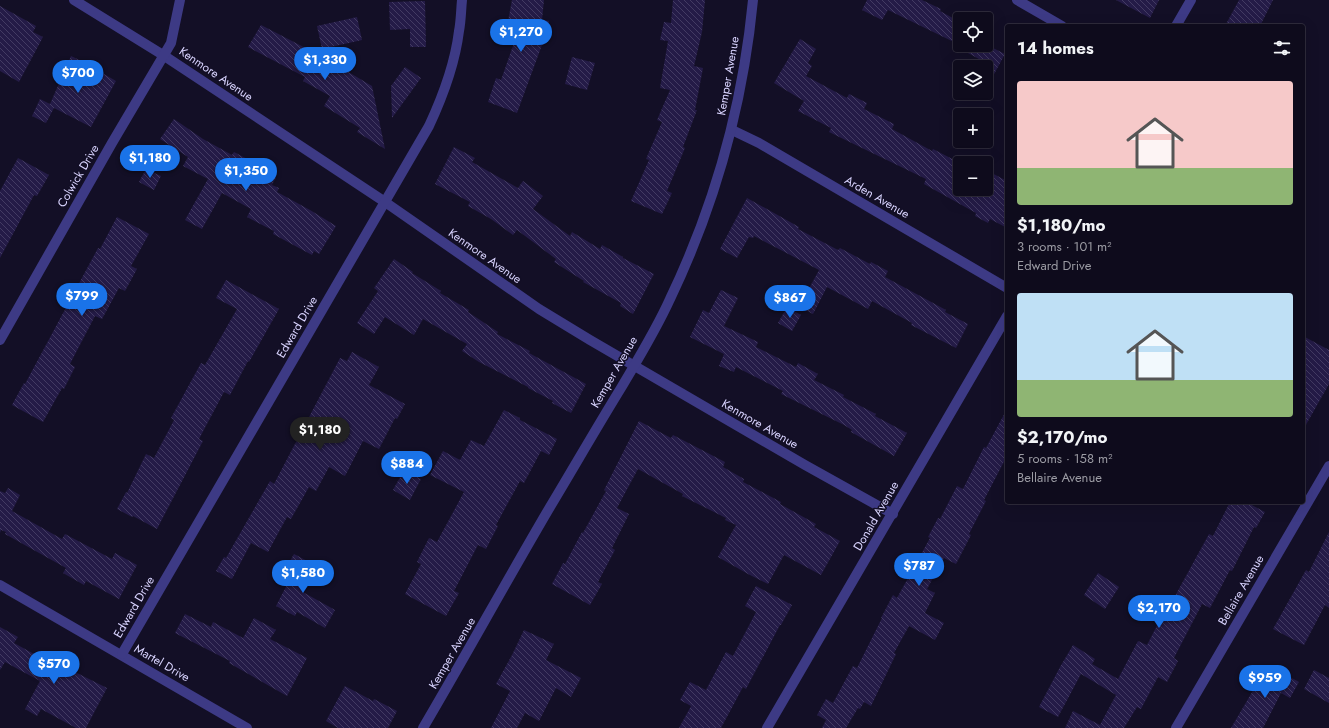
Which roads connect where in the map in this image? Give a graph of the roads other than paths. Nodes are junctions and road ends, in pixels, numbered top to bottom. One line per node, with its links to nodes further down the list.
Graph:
1 (74, 0): 9 (street, Kenmore Avenue)
2 (180, 0): 9 (street, Colwick Drive)
3 (462, 0): 11 (street, Edward Drive)
4 (753, 0): 10 (street, Kemper Avenue)
5 (1017, 0): 7 (street)
6 (1191, 0): 8 (street)
7 (1059, 24)
8 (1177, 24)
9 (163, 55): 11 (street, Kenmore Avenue); 14 (street, Colwick Drive)
10 (732, 130): 12 (street, Arden Avenue); 15 (street, Kemper Avenue)
11 (385, 202): 15 (street, Kenmore Avenue); 19 (street, Edward Drive)
12 (1005, 287)
13 (1005, 319): 17 (street, Donald Avenue)
14 (0, 340)
15 (634, 365): 17 (street, Kenmore Avenue); 21 (street, Kemper Avenue)
16 (1329, 466): 23 (street, Bellaire Avenue)
17 (893, 514): 22 (street, Donald Avenue)
18 (0, 585): 19 (street, Martel Drive)
19 (122, 654): 20 (street, Martel Drive)
20 (247, 728)
21 (423, 728)
22 (767, 728)
23 (1176, 728)

